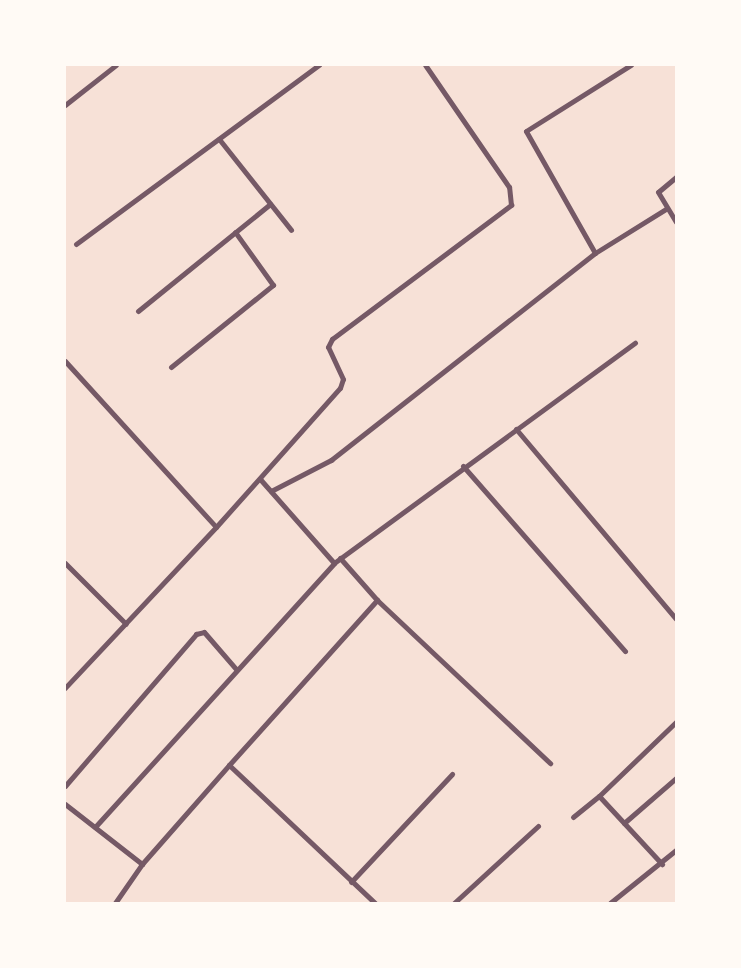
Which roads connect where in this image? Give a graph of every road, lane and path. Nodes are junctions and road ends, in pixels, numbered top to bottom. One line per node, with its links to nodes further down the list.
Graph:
1 (116, 65): 5 (street)
2 (319, 65): 6 (street)
3 (424, 65): 21 (street)
4 (630, 65): 14 (street)
5 (65, 106)
6 (219, 139): 8 (street); 13 (street)
7 (676, 177): 9 (street)
8 (270, 204): 11 (street); 12 (street)
9 (666, 209): 10 (street); 14 (street)
10 (676, 222)
11 (291, 230)
12 (235, 232): 15 (street); 18 (street)
13 (76, 244)
14 (595, 254): 22 (street)
15 (138, 312)
16 (635, 343): 19 (street)
17 (65, 361): 23 (street)
18 (170, 366)
19 (516, 428): 20 (street); 28 (street)
20 (463, 466): 24 (street); 30 (street)
21 (260, 478): 22 (street); 23 (street)
22 (271, 491): 25 (street)
23 (216, 527): 29 (street)
24 (340, 558): 25 (street); 27 (street)
25 (334, 563): 31 (street)
26 (65, 564): 29 (street)
27 (377, 600): 34 (street); 35 (street)
28 (676, 619)
29 (126, 624): 32 (street)
30 (625, 651)
31 (236, 669): 38 (street); 44 (street)
32 (65, 688)
33 (676, 722): 39 (street)
34 (229, 764): 46 (street); 48 (street)
35 (550, 764)
36 (452, 774): 48 (street)
37 (676, 778): 42 (street)
38 (65, 786)
39 (599, 796): 41 (street); 42 (street)
40 (65, 804): 44 (street)
41 (573, 817)
42 (624, 823): 47 (street)
43 (538, 826): 51 (street)
44 (95, 827): 46 (street)
45 (676, 850): 47 (street)
46 (142, 864): 49 (street)
47 (662, 864): 52 (street)
48 (351, 882): 50 (street)
49 (115, 903)
50 (375, 903)
51 (454, 903)
52 (610, 903)

